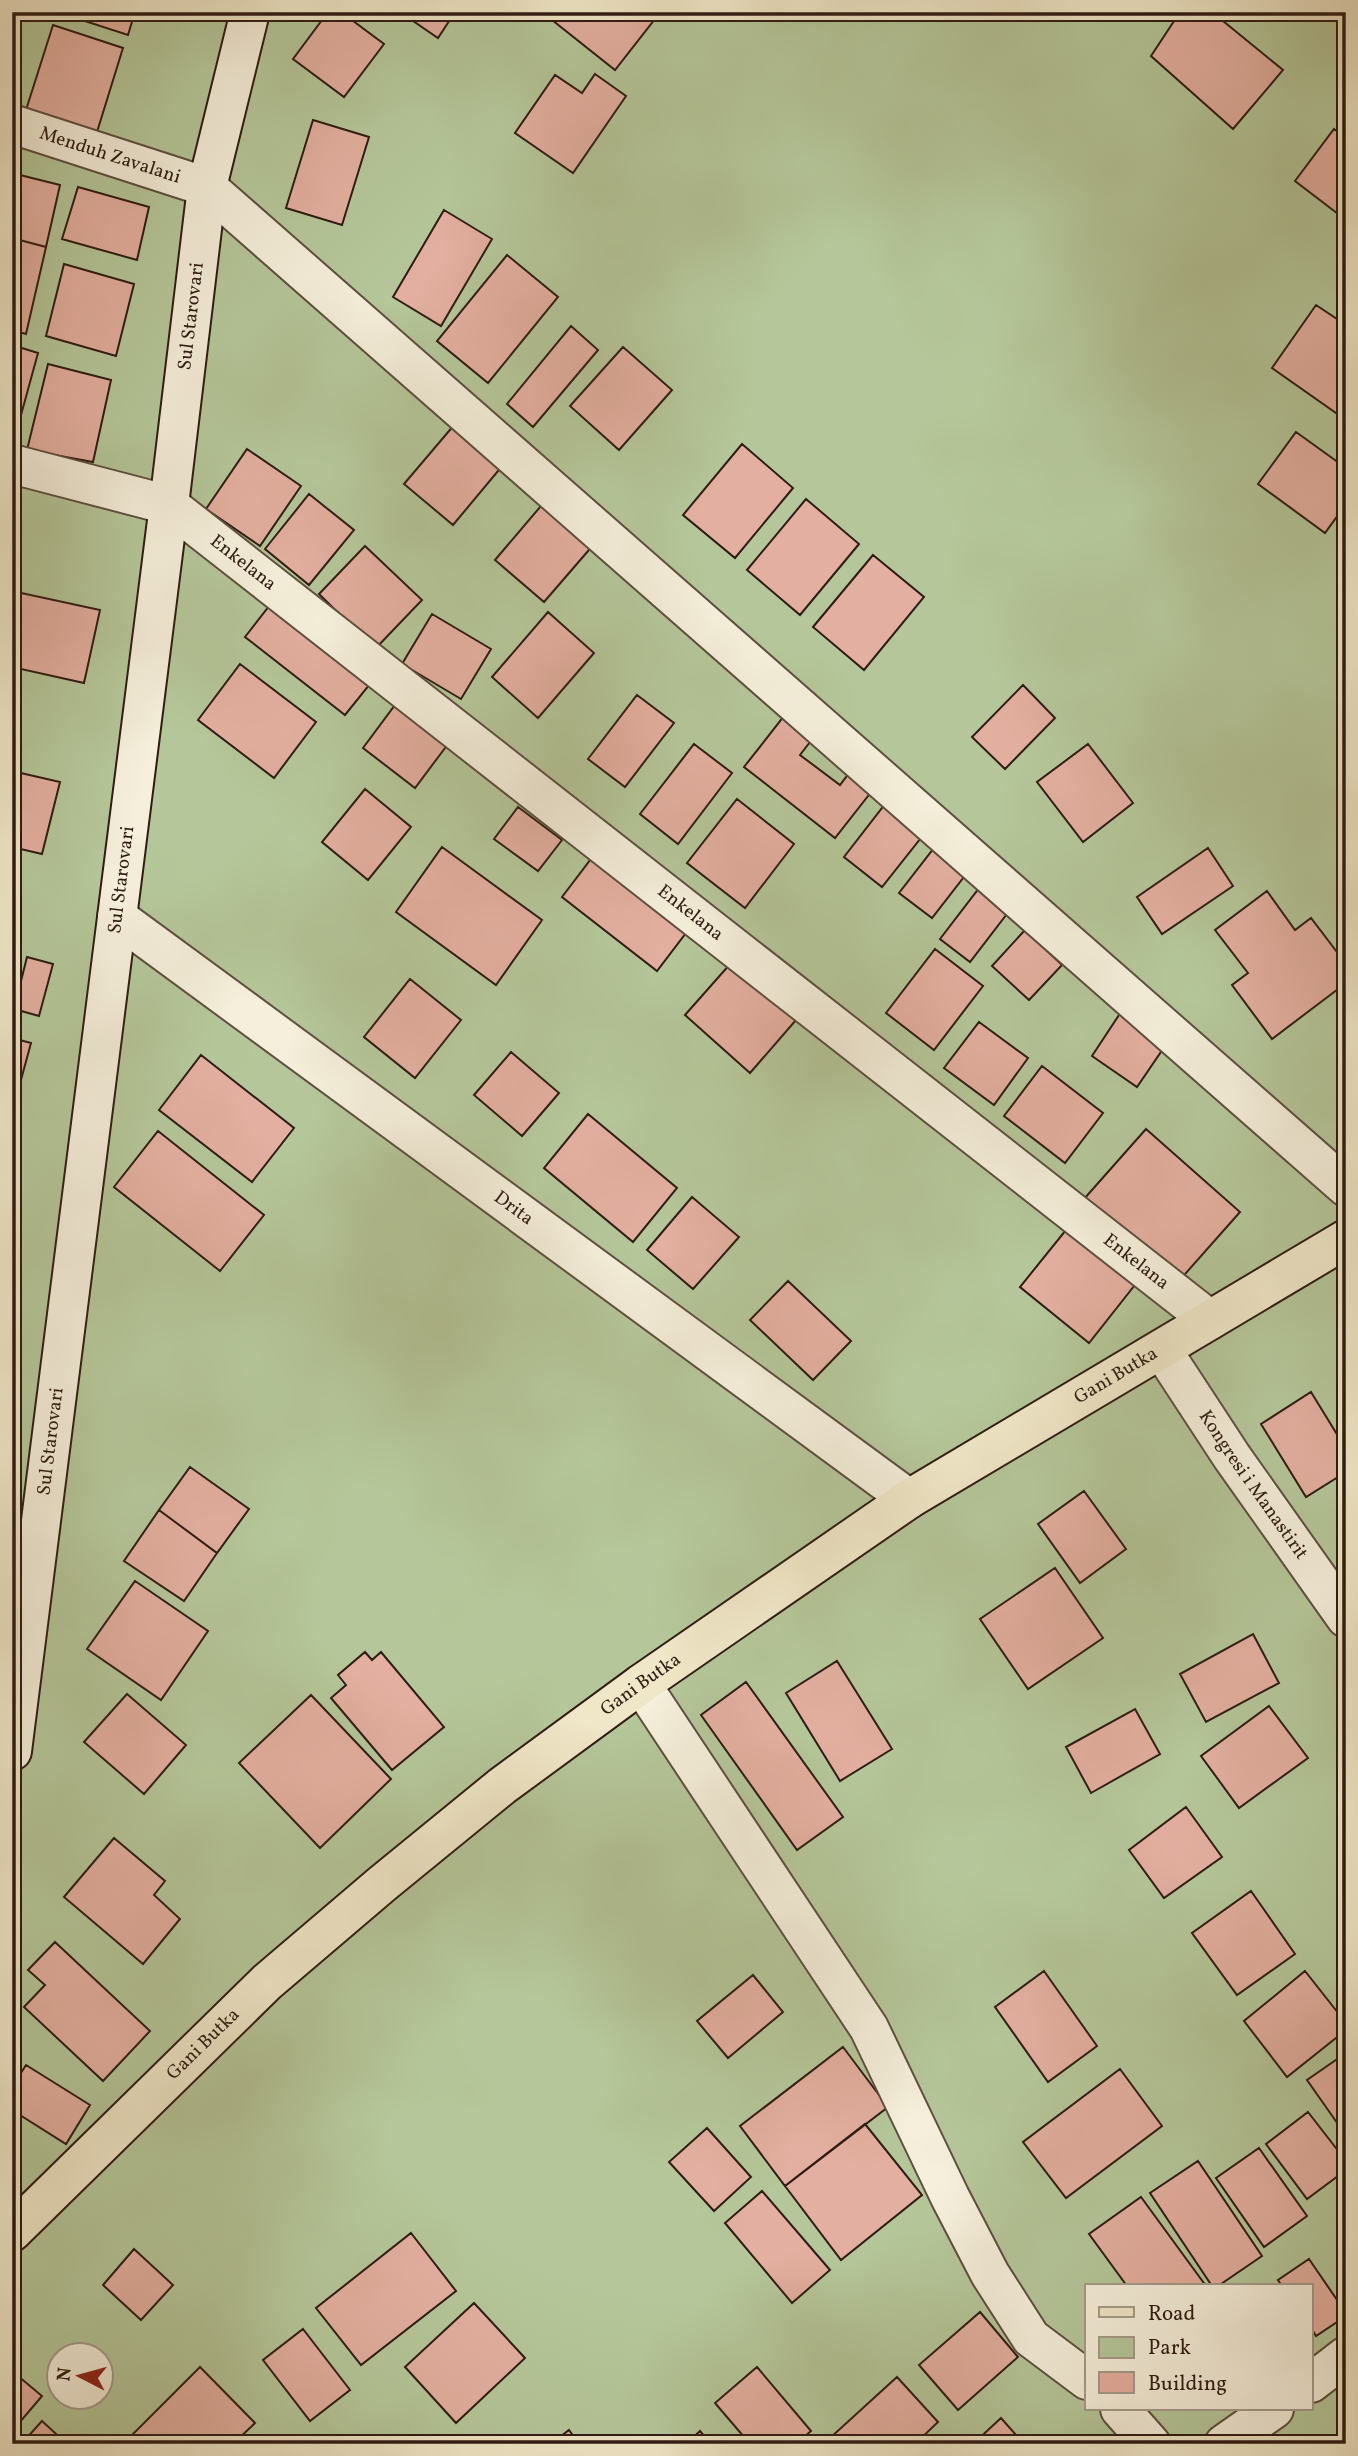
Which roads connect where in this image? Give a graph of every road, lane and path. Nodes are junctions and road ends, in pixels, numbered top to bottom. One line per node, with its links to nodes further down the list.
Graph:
1 (250, 12): 3 (street, Sul Starovari)
2 (12, 124): 3 (street, Menduh Zavalani)
3 (207, 187): 5 (street, Sul Starovari); 7 (street)
4 (12, 464): 5 (street)
5 (169, 505): 6 (street, Sul Starovari); 9 (street, Enkelana)
6 (117, 917): 11 (street, Drita); 14 (street, Sul Starovari)
7 (1346, 1187)
8 (1346, 1239): 9 (main road, Gani Butka)
9 (1210, 1320): 10 (main road, Gani Butka)
10 (1162, 1350): 11 (main road, Gani Butka); 12 (street, Kongresi i Manastirit)
11 (909, 1499): 13 (main road, Gani Butka)
12 (1346, 1618)
13 (641, 1684): 15 (main road, Gani Butka); 17 (street)
14 (12, 1751)
15 (12, 2232)
16 (1346, 2356): 18 (street)
17 (1085, 2378)
18 (1312, 2382)
19 (1121, 2410): 21 (street)
20 (1273, 2410): 22 (street)
21 (1151, 2444)
22 (1224, 2444)

